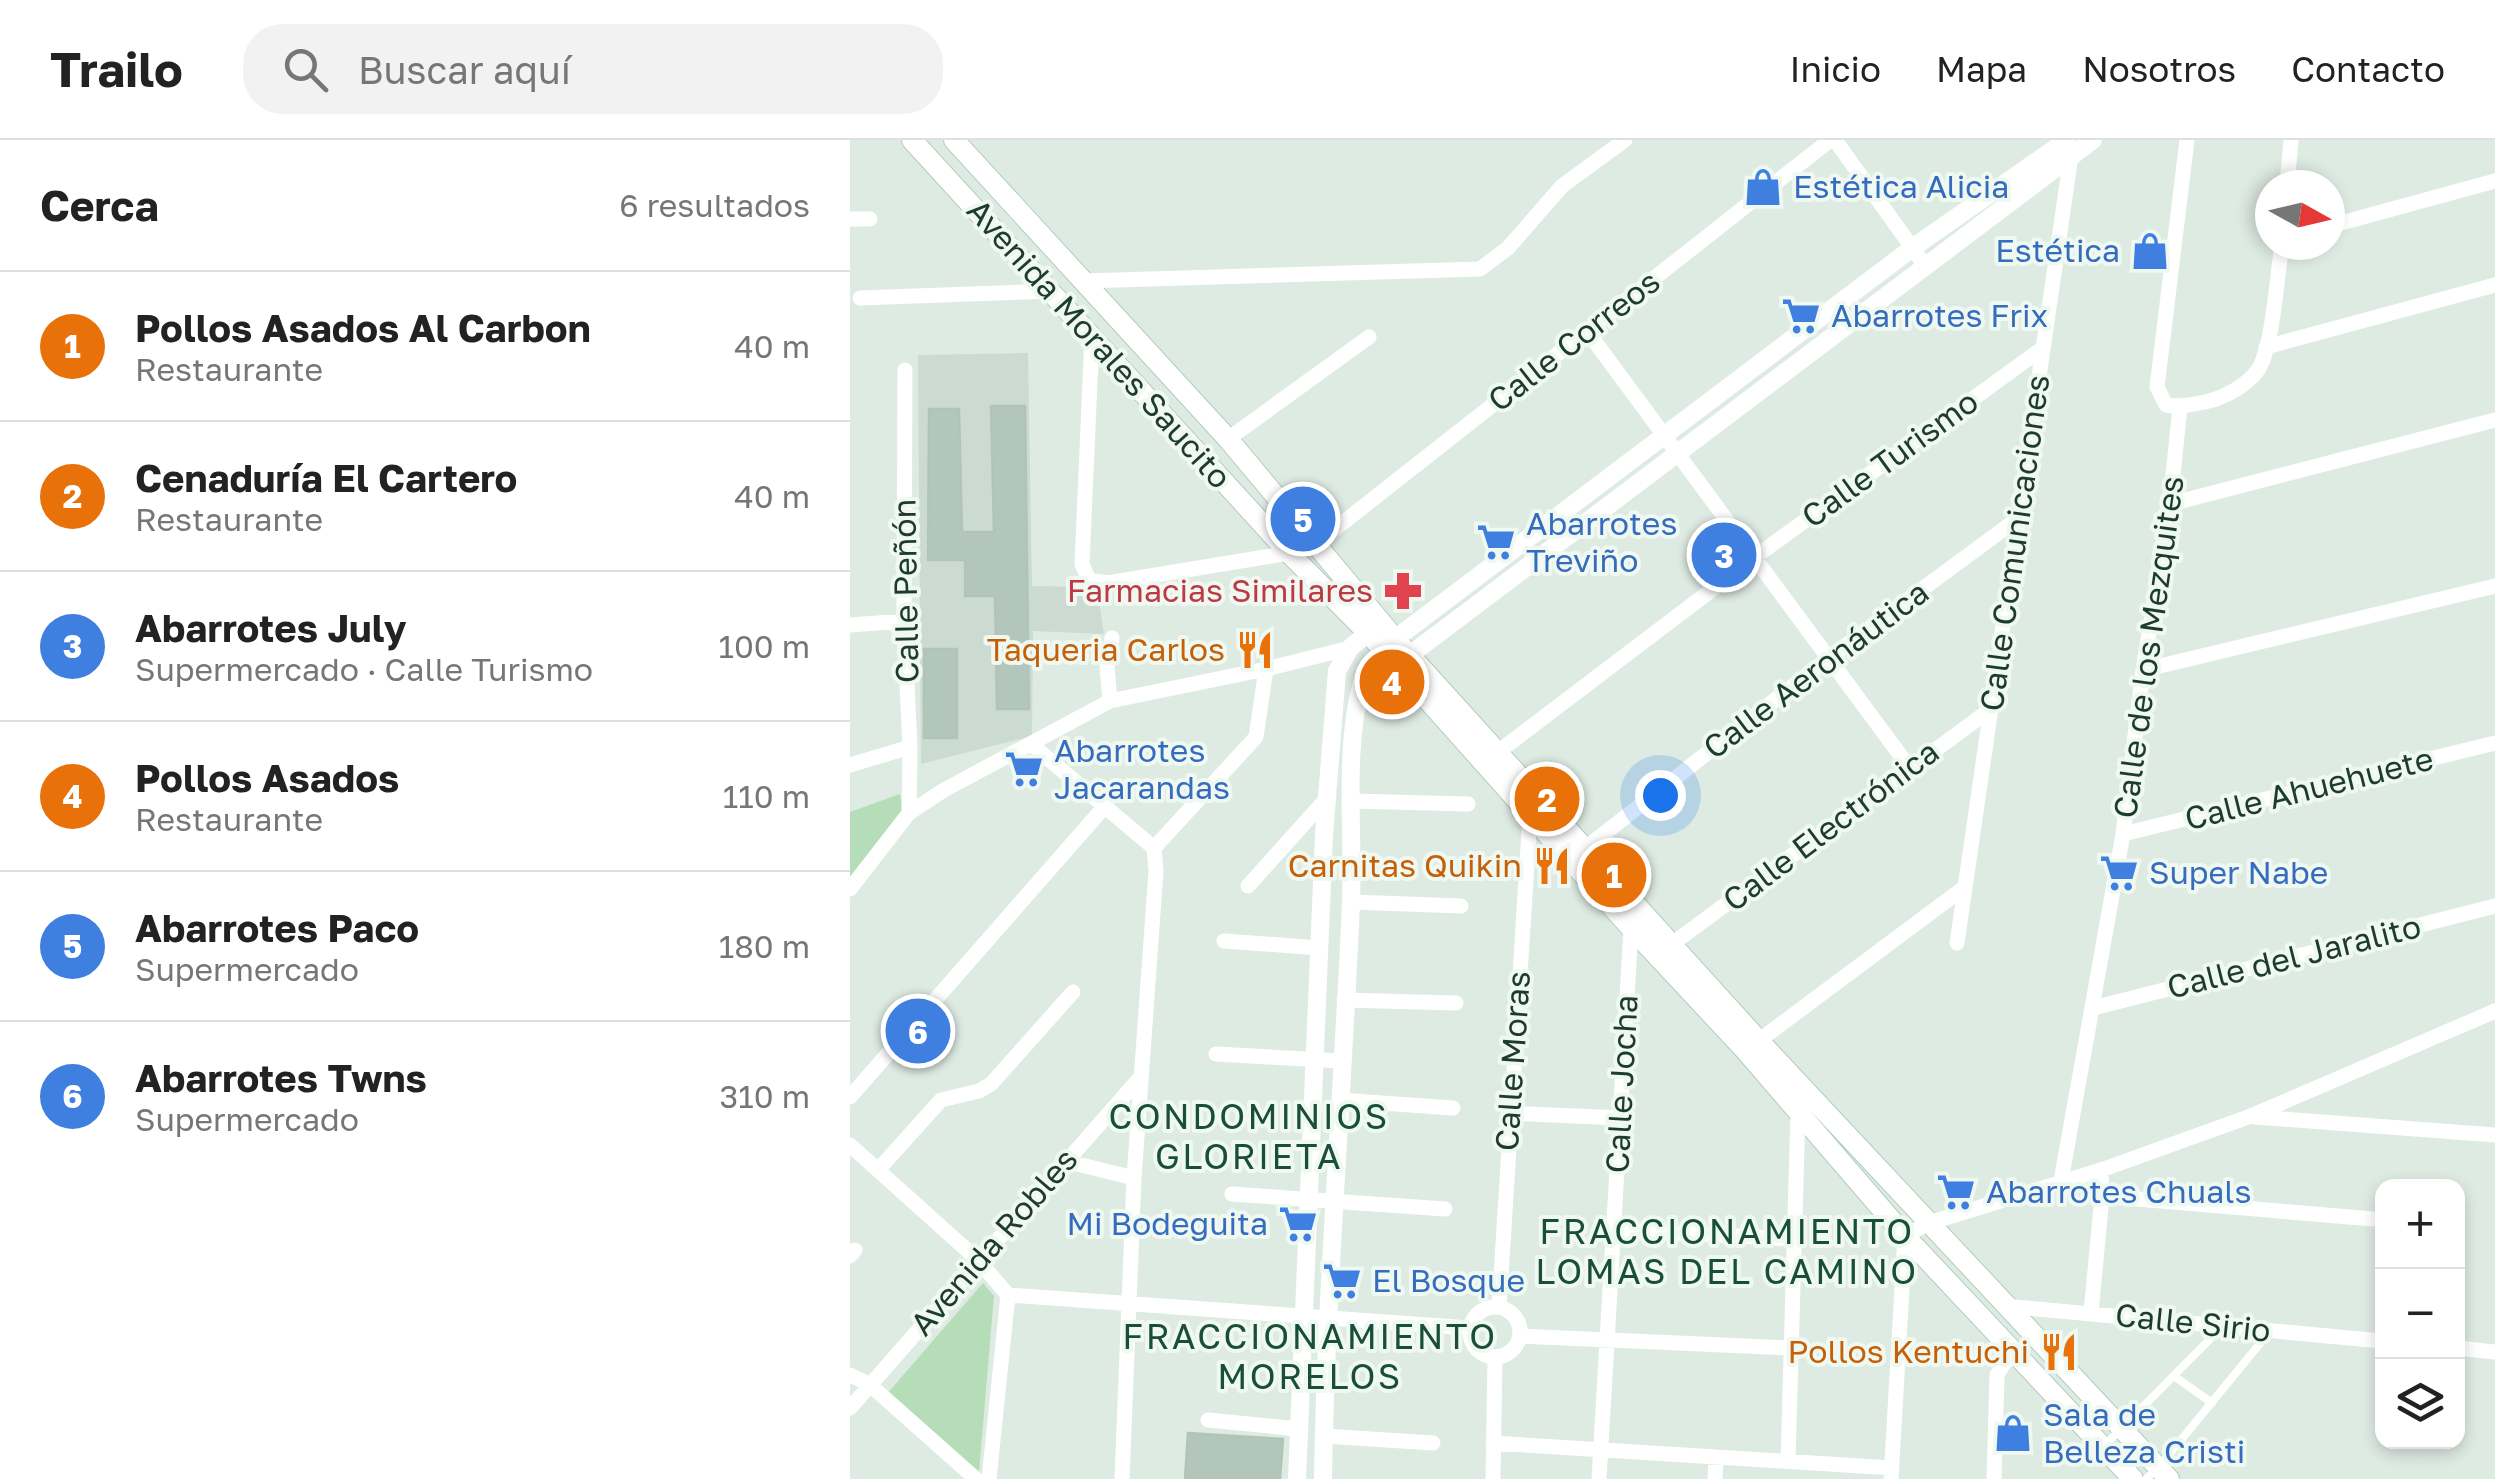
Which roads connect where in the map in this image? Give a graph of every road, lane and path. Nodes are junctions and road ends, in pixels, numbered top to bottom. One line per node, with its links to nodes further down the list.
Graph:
1 (912, 140): 19 (main road, Avenida Morales Saucito)
2 (954, 140): 17 (main road, Avenida Morales Saucito)
3 (1625, 140): 17 (street)
4 (1832, 140): 14 (street); 21 (street, Calle Correos)
5 (2093, 140): 8 (street)
6 (2187, 140): 27 (street)
7 (2291, 140): 9 (street)
8 (2071, 146): 14 (street); 16 (street); 25 (street, Calle Comunicaciones)
9 (2288, 170)
10 (2495, 182): 13 (street)
11 (850, 218): 12 (street)
12 (870, 218)
13 (2345, 222)
14 (1911, 249): 16 (street); 29 (street)
15 (2280, 260): 24 (street)
16 (1926, 267): 31 (street)
17 (1084, 281): 30 (main road, Avenida Morales Saucito)
18 (2495, 285): 24 (street)
19 (1050, 291): 20 (street); 22 (main road, Avenida Morales Saucito)
20 (860, 298)
21 (1587, 331): 29 (street); 34 (street, Calle Correos)
22 (1092, 336): 35 (main road, Avenida Morales Saucito); 35 (street)
23 (1368, 337): 30 (street)
24 (2266, 347): 27 (street)
25 (2043, 348): 33 (street, Calle Comunicaciones); 36 (street, Calle Turismo)
26 (905, 370): 38 (street, Calle Peñón)
27 (2180, 407): 32 (street, Calle de los Mezquites)
28 (2495, 420): 32 (street)
29 (1664, 434): 31 (street); 42 (street)
30 (1228, 439): 34 (main road, Avenida Morales Saucito)
31 (1678, 454): 36 (street); 44 (street)
32 (2170, 504): 47 (street, Calle de los Mezquites)
33 (2016, 520): 45 (street, Calle Aeronáutica); 49 (street, Calle Comunicaciones)
34 (1317, 543): 42 (main road, Avenida Morales Saucito)
35 (1289, 553): 40 (main road, Avenida Morales Saucito)
36 (1754, 557): 45 (street); 53 (street, Calle Turismo)
37 (2495, 586): 47 (street)
38 (904, 621): 39 (street); 52 (street, Calle Peñón)
39 (850, 625)
40 (1368, 633): 42 (main road, Avenida Morales Saucito); 43 (street)
41 (1112, 638): 48 (street)
42 (1389, 644): 44 (main road, Avenida Morales Saucito); 57 (street); 61 (main road, Avenida Morales Saucito)
43 (1350, 648): 46 (street); 56 (street)
44 (1410, 655): 53 (main road, Avenida Morales Saucito)
45 (1830, 657): 55 (street); 66 (street, Calle Aeronáutica)
46 (1266, 670): 48 (street); 65 (street)
47 (2143, 670): 62 (street, Calle de los Mezquites)
48 (1110, 701): 51 (street)
49 (1991, 709): 55 (street, Calle Electrónica); 68 (street, Calle Comunicaciones)
50 (2495, 743): 62 (street, Calle Ahuehuete)
51 (1032, 745): 59 (street); 60 (street)
52 (910, 746): 54 (street); 60 (street, Calle Peñón)
53 (1498, 752): 66 (main road, Avenida Morales Saucito)
54 (850, 765)
55 (1910, 768): 76 (street, Calle Electrónica)
56 (1327, 798): 63 (street); 67 (street)
57 (1352, 801): 58 (street); 64 (street)
58 (1468, 804)
59 (1106, 806): 65 (street); 88 (street)
60 (908, 813): 69 (street)
61 (1530, 816): 66 (main road, Avenida Morales Saucito); 92 (street, Calle Moras)
62 (2123, 834): 81 (street, Calle de los Mezquites)
63 (1324, 835): 64 (street); 77 (street)
64 (1352, 838): 70 (street)
65 (1154, 848): 87 (street)
66 (1578, 854): 73 (main road, Avenida Morales Saucito); 76 (main road, Avenida Morales Saucito)
67 (1248, 886)
68 (1965, 887): 75 (street, Calle Comunicaciones); 83 (street)
69 (850, 889)
70 (1352, 902): 71 (street); 79 (street)
71 (1461, 906)
72 (2495, 906): 81 (street, Calle del Jaralito)
73 (1631, 928): 83 (main road, Avenida Morales Saucito); 94 (street, Calle Jocha)
74 (1224, 940): 77 (street)
75 (1957, 943)
76 (1672, 944): 83 (main road, Avenida Morales Saucito)
77 (1320, 948): 85 (street)
78 (1072, 992): 98 (street)
79 (1344, 1000): 80 (street); 86 (street)
80 (1456, 1004)
81 (2093, 1008): 101 (street, Calle de los Mezquites)
82 (2495, 1010): 93 (street)
83 (1752, 1046): 91 (main road, Avenida Morales Saucito); 108 (main road, Avenida Morales Saucito)
84 (1216, 1054): 85 (street)
85 (1316, 1060): 86 (street); 104 (street)
86 (1341, 1060): 89 (street)
87 (1139, 1079): 97 (street, Avenida Robles); 100 (street)
88 (850, 1098)
89 (1339, 1100): 90 (street); 105 (street)
90 (1453, 1108)
91 (1798, 1111): 110 (main road, Avenida Morales Saucito); 111 (street)
92 (1509, 1113): 94 (street); 116 (street, Calle Moras)
93 (2251, 1116): 95 (street); 99 (street)
94 (1620, 1118): 109 (street, Calle Jocha)
95 (2495, 1135)
96 (850, 1146): 98 (street)
97 (1065, 1160): 100 (street); 112 (street, Avenida Robles)
98 (878, 1170): 112 (street)
99 (2101, 1170): 101 (street); 103 (street)
100 (1134, 1178): 114 (street)
101 (2060, 1181): 108 (street)
102 (1232, 1194): 104 (street)
103 (2102, 1196): 107 (street); 117 (street)
104 (1309, 1200): 105 (street); 119 (street)
105 (1333, 1202): 106 (street); 118 (street)
106 (1444, 1209)
107 (2373, 1219)
108 (1930, 1223): 110 (street); 115 (main road, Avenida Morales Saucito)
109 (1612, 1230): 111 (street); 124 (street, Calle Jocha)
110 (1905, 1236): 129 (main road, Avenida Morales Saucito); 147 (street)
111 (1794, 1239): 126 (street)
112 (978, 1260): 113 (street); 133 (street, Avenida Robles)
113 (1008, 1295): 114 (street); 150 (street)
114 (1129, 1303): 119 (street); 151 (street)
115 (2004, 1306): 117 (street, Calle Sirio); 138 (main road, Avenida Morales Saucito)
116 (1499, 1307): 121 (street); 123 (street)
117 (2091, 1313): 120 (street, Calle Sirio)
118 (1329, 1317): 119 (street); 121 (street); 139 (street)
119 (1304, 1318): 137 (street)
120 (2223, 1326): 122 (street, Calle Sirio); 132 (lane)
121 (1470, 1328): 130 (street)
122 (2271, 1330): 125 (street, Calle Sirio); 134 (lane)
123 (1519, 1336): 124 (street); 130 (street)
124 (1606, 1340): 126 (street); 143 (street, Calle Jocha)
125 (2375, 1340)
126 (1791, 1348): 145 (street)
127 (2465, 1349): 128 (street)
128 (2495, 1352)
129 (2015, 1354): 142 (main road, Avenida Morales Saucito); 157 (street)
130 (1496, 1357): 141 (street)
131 (850, 1374): 133 (street)
132 (2174, 1376): 134 (lane); 138 (lane)
133 (869, 1384): 135 (street, Avenida Robles); 149 (street)
134 (2212, 1404): 148 (lane)
135 (850, 1408)
136 (1208, 1420): 137 (street)
137 (1300, 1428): 152 (street)
138 (2121, 1430): 142 (lane); 148 (main road, Avenida Morales Saucito)
139 (1324, 1436): 140 (street); 153 (street)
140 (1433, 1443)
141 (1494, 1443): 143 (street); 154 (street)
142 (2103, 1447): 158 (main road, Avenida Morales Saucito)
143 (1600, 1450): 144 (street); 155 (street, Calle Jocha)
144 (1716, 1457): 145 (street); 156 (street)
145 (1788, 1461): 146 (street)
146 (1827, 1471): 147 (street)
147 (1891, 1473)
148 (2165, 1476)
149 (976, 1479)
150 (989, 1479)
151 (1122, 1479)
152 (1298, 1479)
153 (1323, 1479)
154 (1493, 1479)
155 (1599, 1479)
156 (1716, 1479)
157 (1994, 1479)
158 (2133, 1479)

